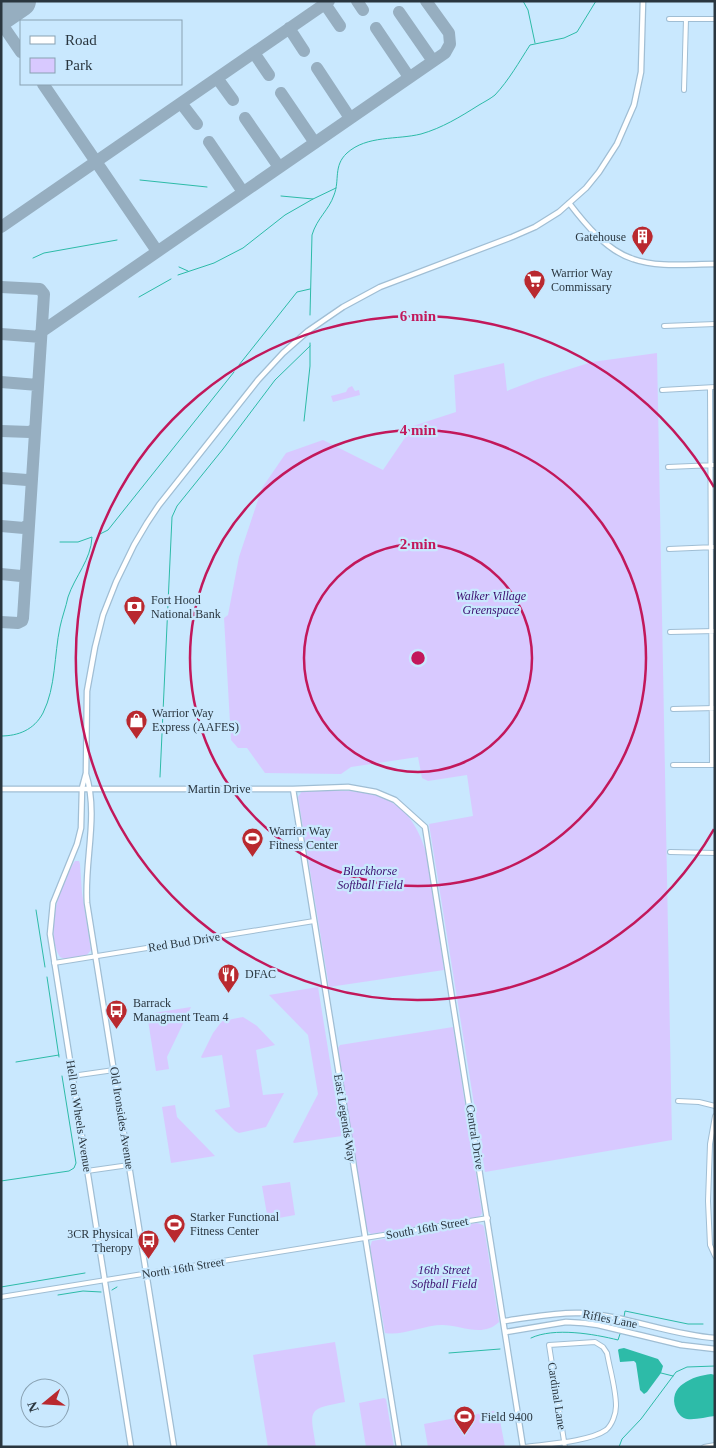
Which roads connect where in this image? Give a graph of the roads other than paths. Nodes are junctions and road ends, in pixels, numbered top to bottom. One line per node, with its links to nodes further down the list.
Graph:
1 (643, 1): 6 (street)
2 (669, 19): 3 (street)
3 (686, 19): 4 (street); 5 (street)
4 (715, 19)
5 (684, 90)
6 (569, 204): 7 (street); 22 (street)
7 (715, 264)
8 (715, 324): 9 (street)
9 (664, 326)
10 (712, 388): 11 (street); 12 (street)
11 (662, 390)
12 (713, 465): 13 (street); 14 (street)
13 (668, 468)
14 (713, 547): 15 (street); 16 (street)
15 (669, 549)
16 (713, 631): 17 (street); 18 (street)
17 (670, 632)
18 (713, 708): 19 (street); 21 (street)
19 (673, 709)
20 (673, 765): 21 (street)
21 (714, 765)
22 (86, 773): 23 (street, Hell on Wheels Avenue); 24 (street, Old Ironsides Avenue)
23 (82, 788): 24 (street, Martin Drive); 25 (street, Martin Drive); 32 (street, Hell on Wheels Avenue)
24 (90, 788): 26 (street, Martin Drive); 31 (street, Old Ironsides Avenue)
25 (1, 789)
26 (293, 789): 27 (street, Martin Drive); 30 (street, East Legends Way)
27 (425, 827): 40 (street, Central Drive)
28 (670, 852): 29 (street)
29 (715, 853)
30 (314, 921): 31 (street, Red Bud Drive); 41 (street, East Legends Way)
31 (96, 957): 32 (street, Red Bud Drive); 33 (street, Old Ironsides Avenue)
32 (54, 963): 34 (street, Hell on Wheels Avenue)
33 (114, 1070): 34 (street); 38 (street, Old Ironsides Avenue)
34 (72, 1076): 39 (street, Hell on Wheels Avenue)
35 (678, 1101): 36 (street)
36 (715, 1106)
37 (715, 1116): 42 (street)
38 (129, 1164): 39 (street); 43 (street, Old Ironsides Avenue)
39 (87, 1171): 44 (street, Hell on Wheels Avenue)
40 (488, 1218): 41 (street, South 16th Street); 46 (street, Central Drive)
41 (365, 1239): 43 (street, North 16th Street); 54 (street, East Legends Way)
42 (715, 1256)
43 (146, 1274): 44 (street, North 16th Street); 53 (street, Old Ironsides Avenue)
44 (105, 1281): 45 (street, North 16th Street); 52 (street, Hell on Wheels Avenue)
45 (1, 1297)
46 (504, 1322): 47 (street, Central Drive); 48 (street, Rifles Lane)
47 (506, 1332): 49 (street, Rifles Lane); 55 (street, Central Drive)
48 (715, 1338)
49 (715, 1349)
50 (564, 1441): 50 (street, Cardinal Lane); 55 (street); 56 (street, Cardinal Lane)
51 (715, 1445): 57 (street)
52 (132, 1447)
53 (174, 1447)
54 (398, 1447)
55 (524, 1447)
56 (565, 1447)
57 (704, 1447)

